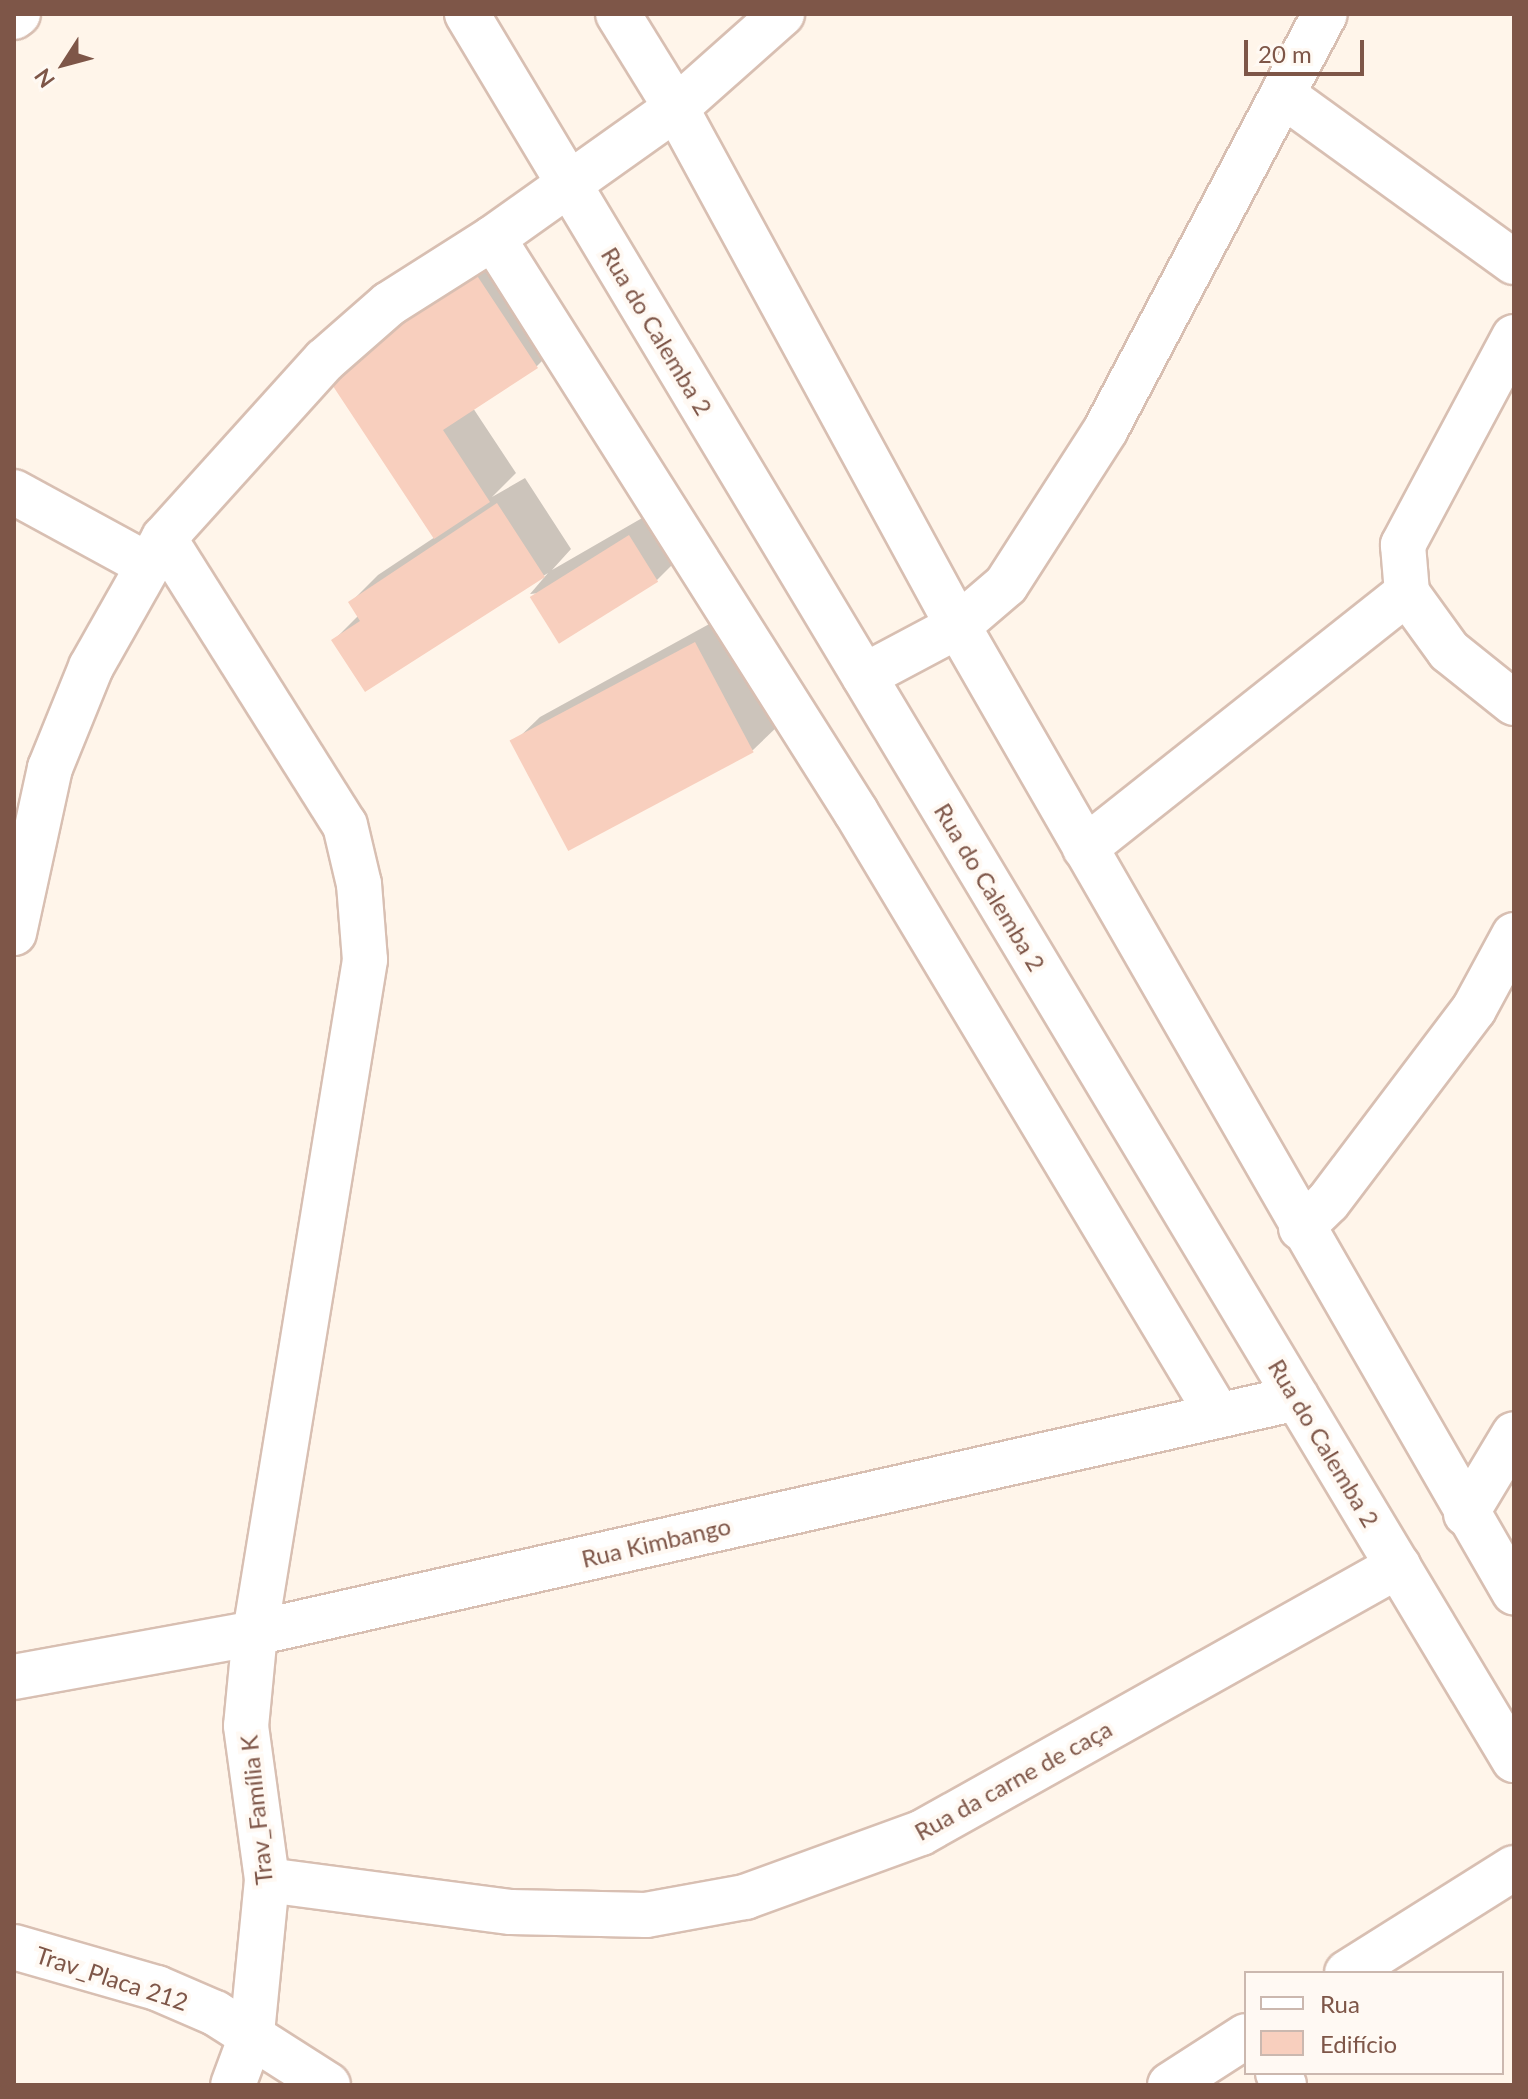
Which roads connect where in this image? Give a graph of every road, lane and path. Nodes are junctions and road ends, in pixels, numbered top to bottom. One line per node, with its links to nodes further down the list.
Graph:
1 (467, 14): 7 (street, Rua do Calemba 2)
2 (618, 14): 6 (street)
3 (782, 14): 6 (street)
4 (1325, 14): 5 (street)
5 (1283, 95): 9 (street); 14 (street)
6 (676, 108): 7 (street); 14 (street)
7 (569, 185): 8 (street); 15 (street, Rua do Calemba 2)
8 (493, 238): 12 (street); 22 (street)
9 (1514, 262)
10 (1514, 337): 13 (street)
11 (14, 492): 12 (street)
12 (156, 552): 18 (street); 27 (street, Trav_Família K)
13 (1407, 593): 16 (street); 17 (street)
14 (958, 626): 15 (street); 17 (street)
15 (864, 676): 21 (street, Rua do Calemba 2)
16 (1514, 703)
17 (1085, 848): 20 (street)
18 (14, 933)
19 (1514, 935): 20 (street)
20 (1301, 1228): 24 (street)
21 (1297, 1398): 22 (street, Rua Kimbango); 25 (street, Rua do Calemba 2)
22 (1218, 1415): 27 (street, Rua Kimbango)
23 (1514, 1434): 24 (street)
24 (1466, 1514): 26 (street)
25 (1398, 1566): 29 (street, Rua do Calemba 2); 31 (street, Rua da carne de caça)
26 (1514, 1592)
27 (255, 1633): 28 (street, Rua Kimbango); 31 (street, Trav_Família K)
28 (14, 1677)
29 (1514, 1760)
30 (1514, 1868): 33 (street)
31 (267, 1880): 34 (street, Trav_Família K)
32 (14, 1947): 34 (street, Trav_Placa 212)
33 (1350, 1971)
34 (252, 2034): 36 (street, Trav_Família K); 37 (street, Trav_Placa 212)
35 (1244, 2037): 38 (street)
36 (233, 2085)
37 (328, 2085)
38 (1170, 2085)

